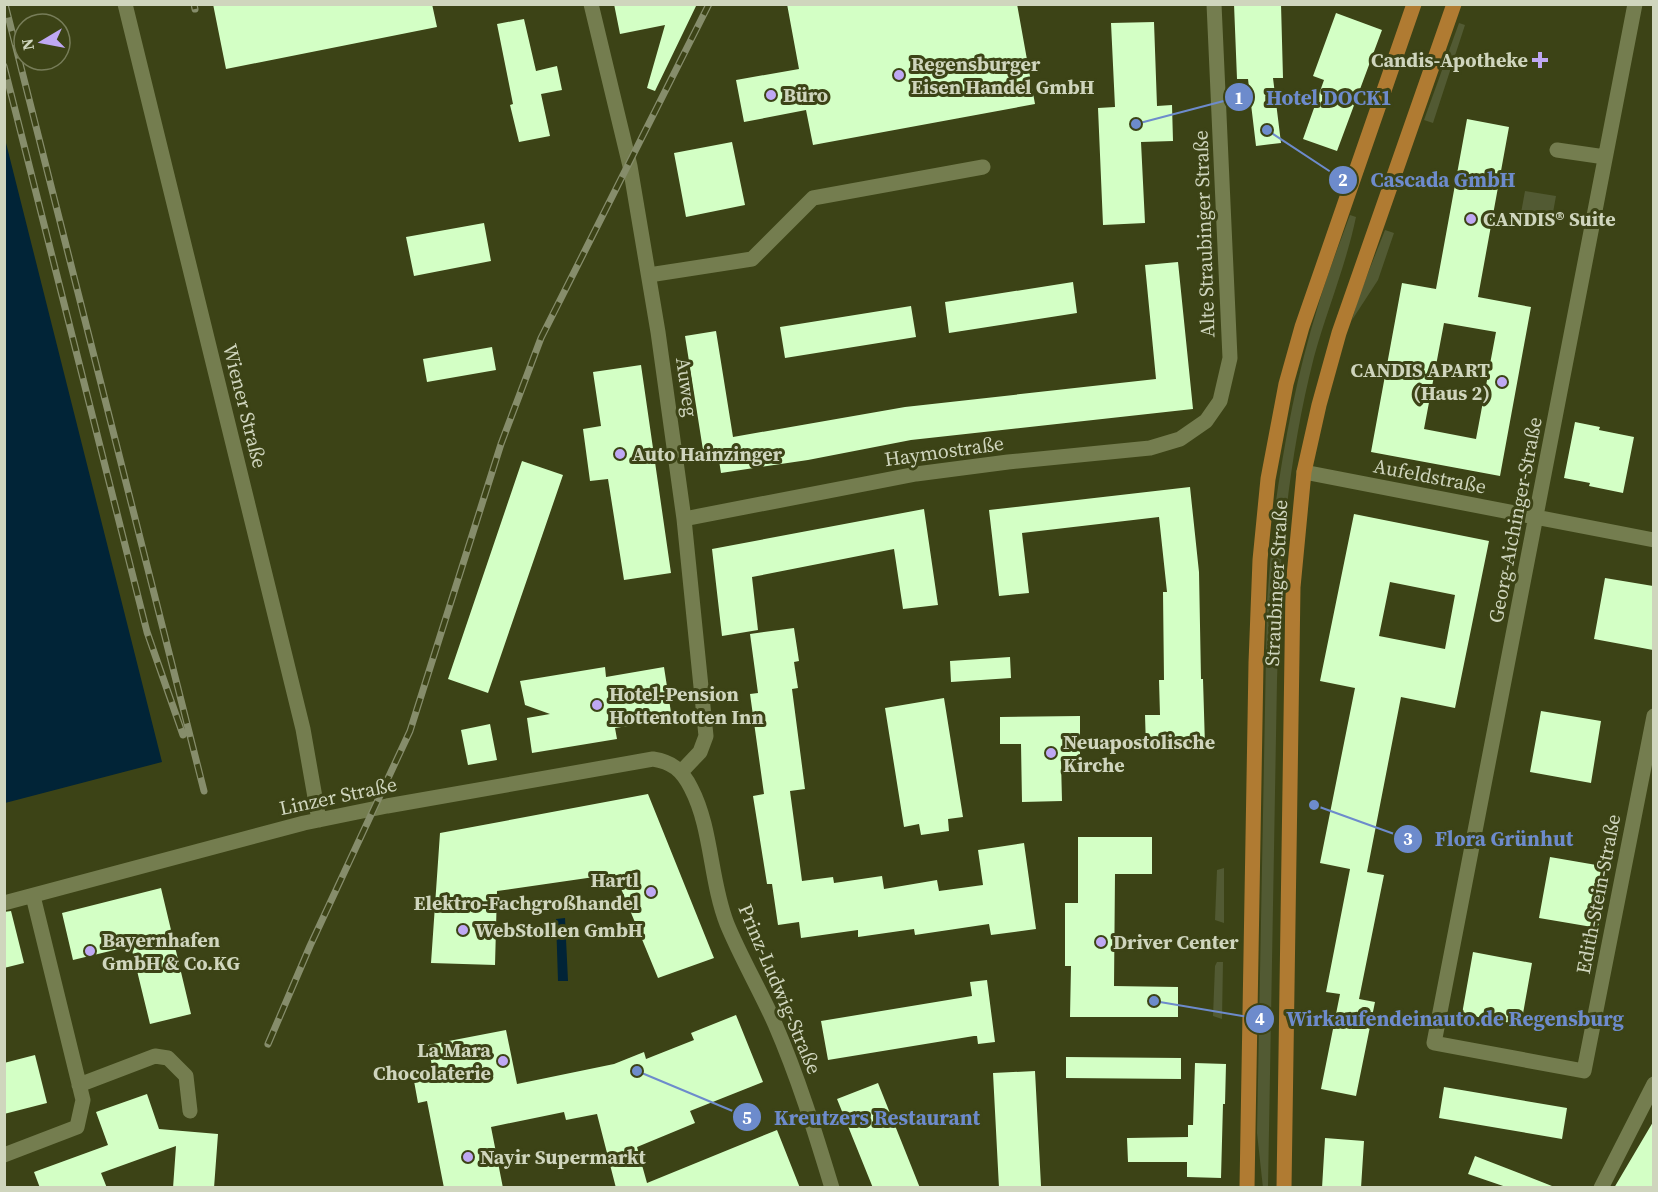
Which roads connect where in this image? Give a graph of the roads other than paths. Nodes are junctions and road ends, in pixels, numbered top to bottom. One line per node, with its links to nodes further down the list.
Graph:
1 (125, 4): 18 (street, Wiener Straße)
2 (591, 4): 10 (street, Auweg)
3 (1214, 4): 11 (street, Alte Straubinger Straße)
4 (1414, 4): 27 (main road, Straubinger Straße)
5 (1454, 4): 12 (main road, Straubinger Straße)
6 (1635, 4): 8 (street, Georg-Aichinger-Straße)
7 (1557, 150): 8 (street)
8 (1605, 157): 13 (street, Georg-Aichinger-Straße)
9 (983, 167): 10 (street)
10 (649, 275): 14 (street, Auweg)
11 (1206, 421): 14 (street, Haymostraße)
12 (1304, 472): 13 (street, Aufeldstraße); 28 (main road, Straubinger Straße)
13 (1537, 518): 15 (street, Aufeldstraße); 21 (street, Georg-Aichinger-Straße)
14 (684, 519): 17 (street, Auweg)
15 (1653, 540)
16 (1653, 716): 21 (street, Edith-Stein-Straße)
17 (681, 772): 18 (street, Linzer Straße); 26 (street, Prinz-Ludwig-Straße)
18 (319, 820): 19 (street, Linzer Straße)
19 (33, 896): 20 (street, Linzer Straße); 23 (street)
20 (4, 903)
21 (1434, 1043)
22 (1653, 1084): 29 (street)
23 (79, 1085): 24 (street); 25 (street)
24 (190, 1111)
25 (4, 1155)
26 (832, 1188)
27 (1247, 1188)
28 (1284, 1188)
29 (1601, 1188)

